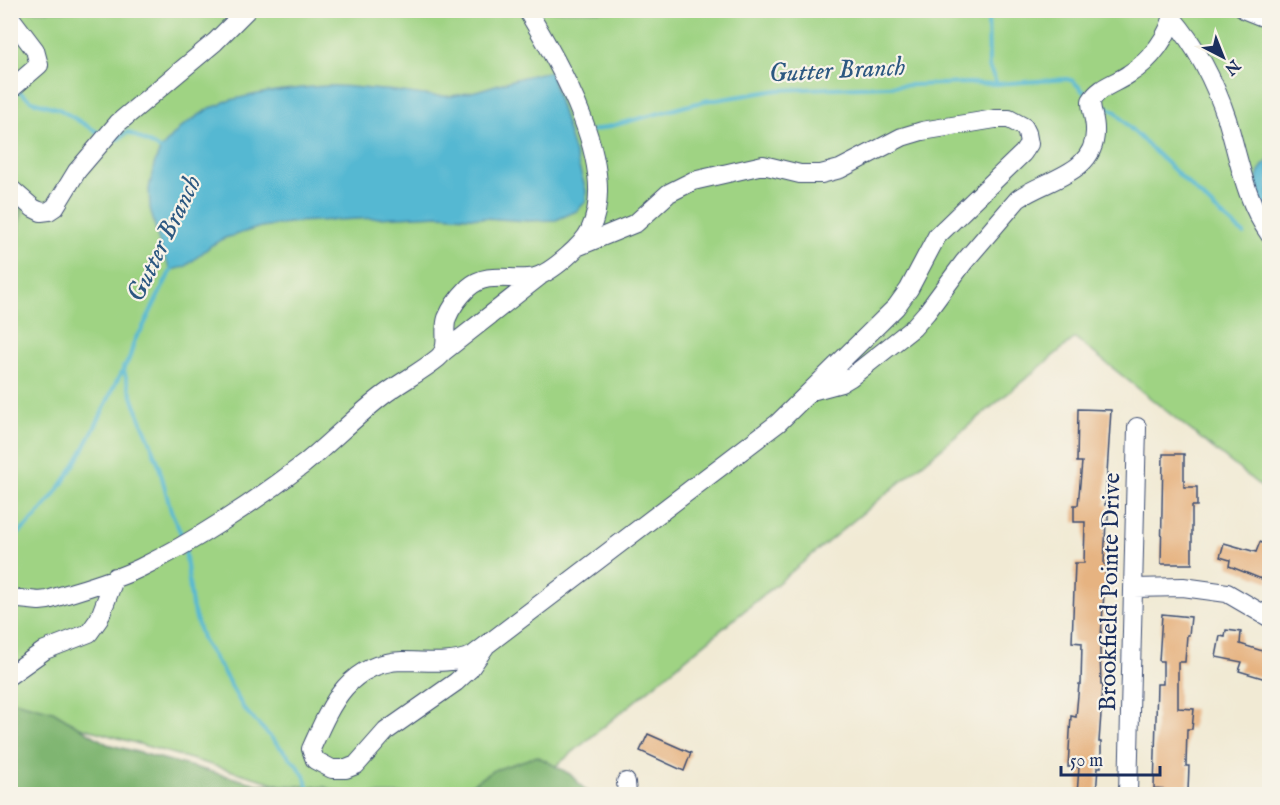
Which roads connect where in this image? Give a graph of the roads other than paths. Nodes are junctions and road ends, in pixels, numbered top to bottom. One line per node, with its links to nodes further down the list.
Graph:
1 (247, 10): 8 (street)
2 (526, 10): 10 (street)
3 (1245, 10): 6 (street)
4 (1173, 14): 9 (street); 13 (street)
5 (10, 17): 7 (street)
6 (1269, 20)
7 (10, 90)
8 (10, 188)
9 (1269, 235)
10 (577, 247): 11 (street); 13 (street)
11 (542, 274): 12 (street); 12 (street)
12 (442, 353): 15 (street)
13 (813, 390): 19 (street)
14 (1137, 428): 16 (street, Brookfield Pointe Drive)
15 (116, 577): 17 (street); 20 (street)
16 (1133, 588): 18 (street); 21 (street, Brookfield Pointe Drive)
17 (10, 598)
18 (1269, 618)
19 (485, 648): 19 (street)
20 (10, 675)
21 (1128, 795)

